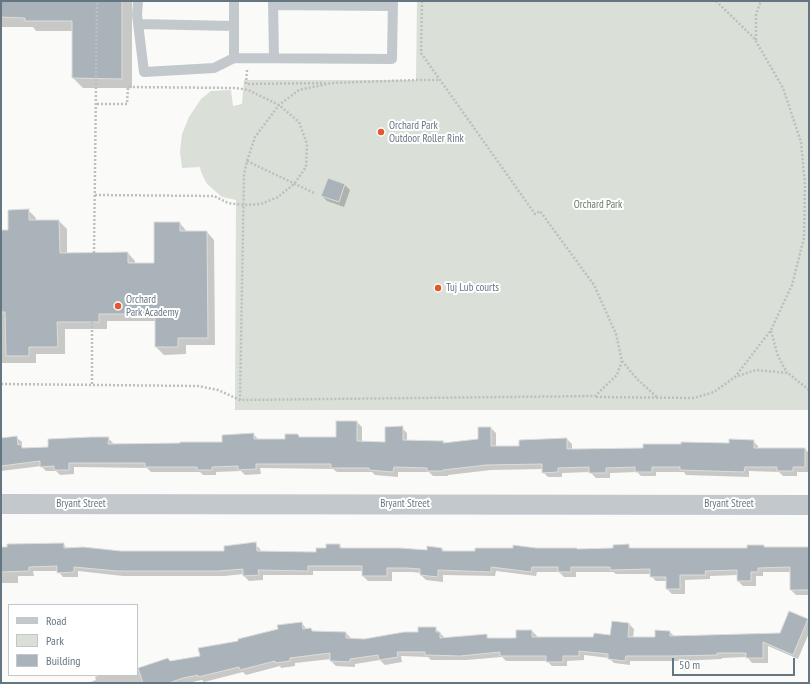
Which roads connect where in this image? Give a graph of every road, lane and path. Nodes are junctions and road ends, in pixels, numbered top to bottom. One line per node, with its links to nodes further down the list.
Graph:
1 (97, 1): 16 (path)
2 (138, 1): 9 (lane)
3 (234, 1): 10 (lane)
4 (422, 1): 14 (path)
5 (716, 1): 11 (path)
6 (760, 1): 11 (path)
7 (273, 3): 8 (lane); 13 (lane)
8 (393, 4): 13 (lane)
9 (138, 24): 10 (lane); 12 (lane)
10 (234, 26): 12 (lane)
11 (756, 41): 25 (path)
12 (239, 58): 13 (lane); 15 (path)
13 (274, 58)
14 (440, 80): 15 (path); 26 (path)
15 (331, 83): 17 (path)
16 (96, 104): 17 (path); 21 (path)
17 (279, 105): 18 (path); 19 (path)
18 (247, 161): 19 (path); 22 (path)
19 (294, 184): 20 (path); 22 (path)
20 (314, 193)
21 (95, 195): 22 (path); 23 (path)
22 (243, 205): 34 (path)
23 (94, 253)
24 (92, 322): 30 (path)
25 (771, 330): 27 (path); 28 (path)
26 (622, 361): 32 (path); 33 (path)
27 (788, 373): 28 (path); 31 (path)
28 (736, 377): 33 (path)
29 (1, 384): 30 (path)
30 (92, 385): 34 (path)
31 (809, 390)
32 (596, 396): 33 (path); 34 (path)
33 (658, 398)
34 (240, 400)
35 (1, 504): 36 (street, Bryant Street)
36 (809, 505)

